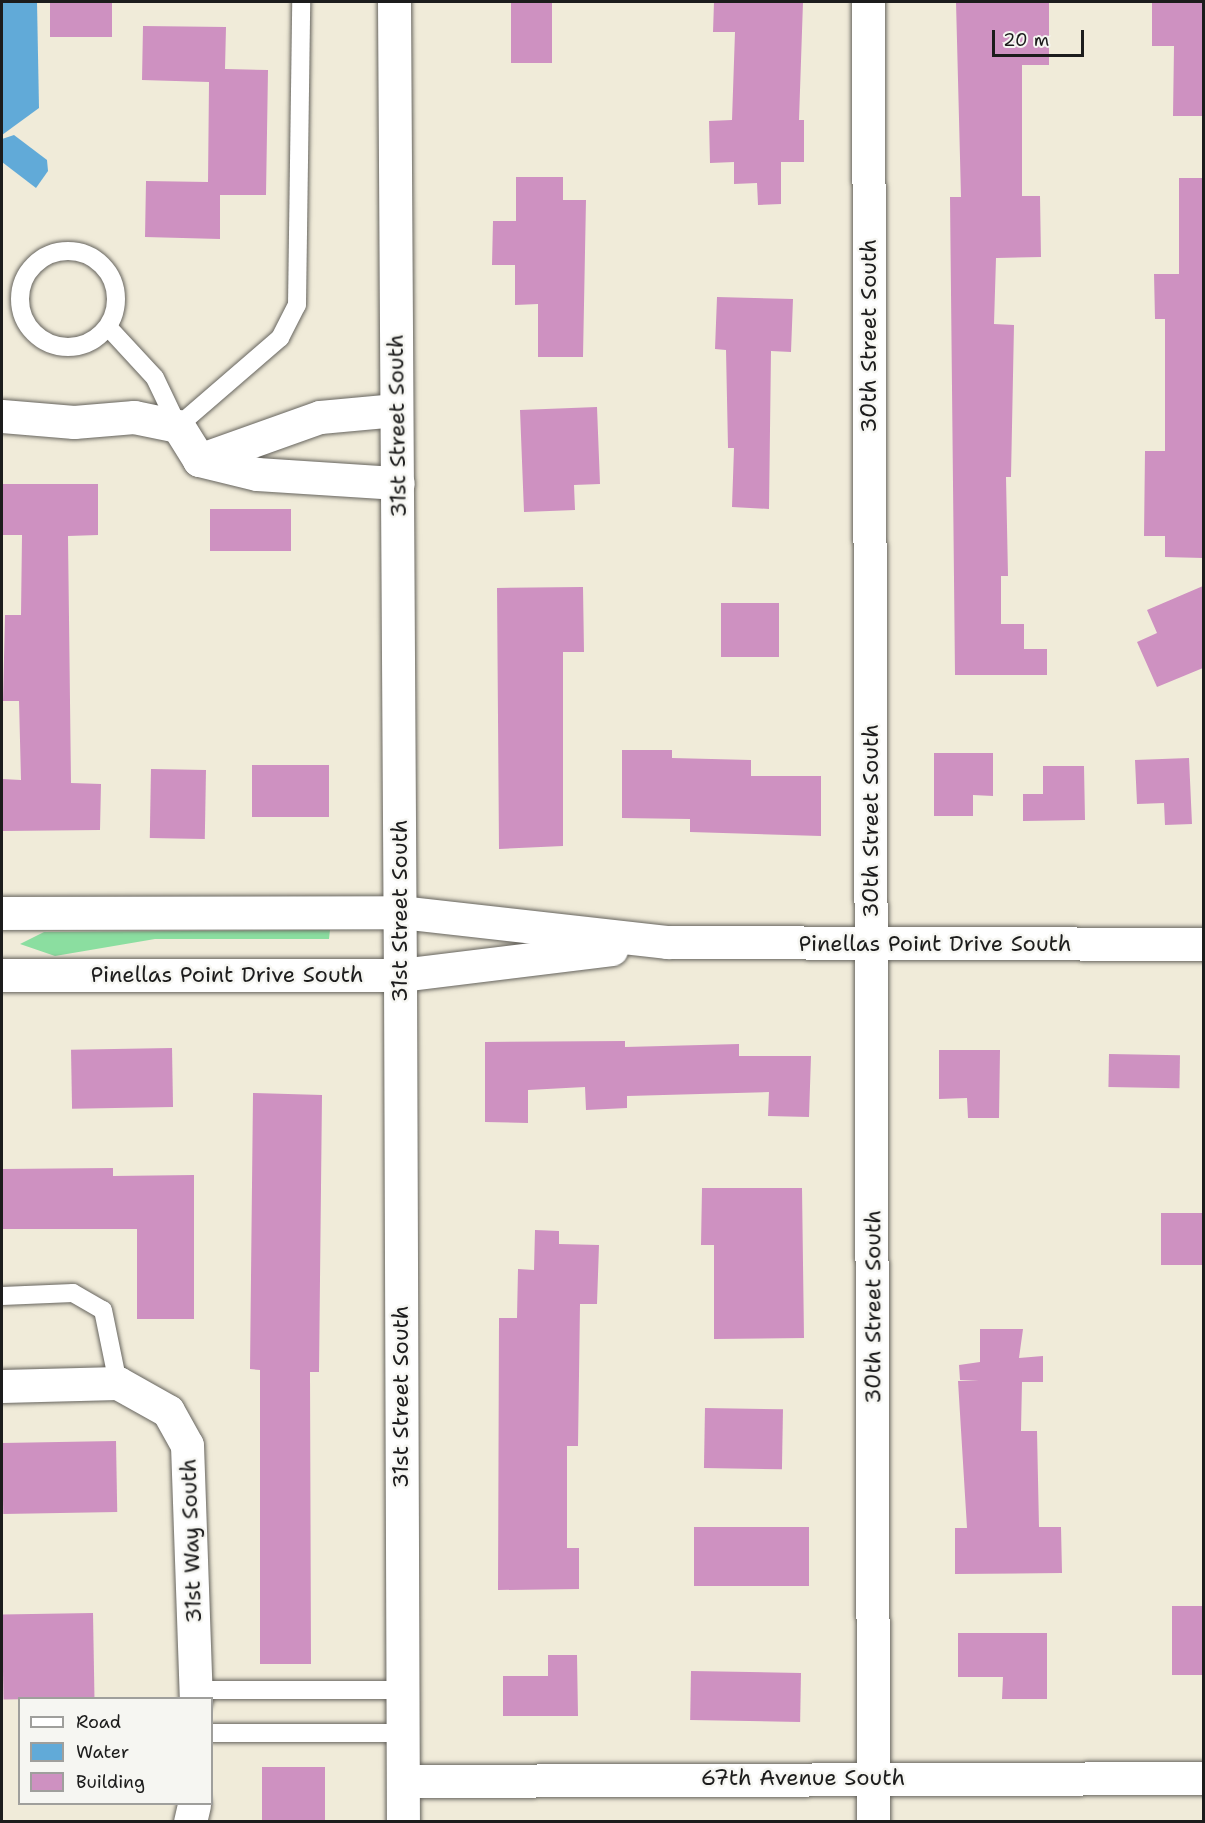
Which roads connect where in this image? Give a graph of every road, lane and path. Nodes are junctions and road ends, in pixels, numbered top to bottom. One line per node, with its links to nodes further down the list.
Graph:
1 (301, 2): 7 (lane)
2 (394, 2): 5 (street, 31st Street South)
3 (868, 2): 13 (street, 30th Street South)
4 (108, 327): 4 (lane); 7 (lane)
5 (396, 410): 8 (street); 9 (street, 31st Street South)
6 (2, 416): 7 (street)
7 (178, 426): 8 (street)
8 (199, 460): 9 (street)
9 (398, 483): 10 (street, 31st Street South)
10 (400, 912): 11 (street, Pinellas Point Drive South); 12 (street, Pinellas Point Drive South); 16 (street, 31st Street South)
11 (2, 913)
12 (667, 942): 13 (street, Pinellas Point Drive South); 16 (street, Pinellas Point Drive South)
13 (872, 944): 14 (street, Pinellas Point Drive South); 24 (street, 30th Street South)
14 (1203, 944)
15 (2, 975): 16 (street, Pinellas Point Drive South)
16 (400, 975): 20 (street, 31st Street South)
17 (2, 1296): 18 (lane)
18 (118, 1383): 19 (street); 21 (street, 31st Way South)
19 (2, 1386)
20 (402, 1690): 21 (lane); 23 (street, 31st Street South)
21 (196, 1694)
22 (213, 1733): 23 (lane)
23 (403, 1733): 26 (street, 31st Street South)
24 (873, 1777): 25 (street, 67th Avenue South); 26 (street, 67th Avenue South); 30 (street, 30th Street South)
25 (1203, 1778)
26 (403, 1781): 29 (street, 31st Street South)
27 (194, 1805): 28 (street)
28 (190, 1821)
29 (403, 1821)
30 (873, 1821)

